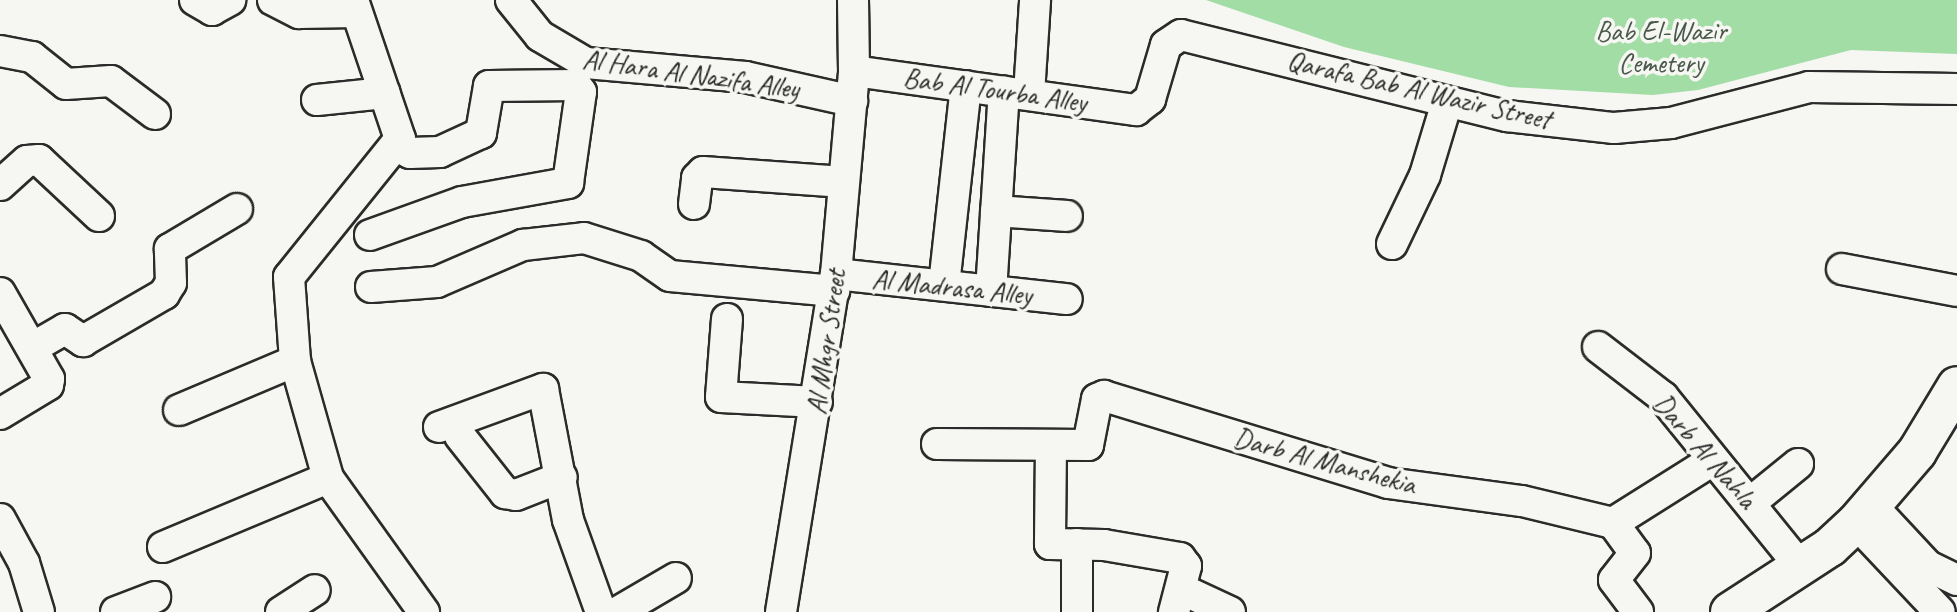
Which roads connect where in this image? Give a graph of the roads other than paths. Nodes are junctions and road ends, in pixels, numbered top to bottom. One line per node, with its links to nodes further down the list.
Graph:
1 (195, 0): 2 (street)
2 (230, 0)
3 (273, 0): 7 (street)
4 (511, 0): 15 (street, Al Hara Al Nazifa Alley)
5 (853, 0): 9 (street, Al Mhgr Street)
6 (1035, 0): 13 (street)
7 (354, 6): 12 (street)
8 (0, 51): 18 (street)
9 (854, 71): 10 (street, Bab Al Tourba Alley); 15 (street, Al Mhgr Street)
10 (966, 86): 13 (street, Bab Al Tourba Alley); 31 (street)
11 (1957, 89): 16 (street, Qarafa Bab Al Wazir Street)
12 (385, 93): 14 (street); 19 (street)
13 (1017, 93): 17 (street, Bab Al Tourba Alley); 24 (street)
14 (317, 100)
15 (852, 101): 20 (street, Al Mhgr Street)
16 (1447, 102): 17 (street, Qarafa Bab Al Wazir Street); 28 (street)
17 (1136, 110)
18 (155, 114)
19 (398, 147): 27 (street); 40 (street)
20 (844, 182): 22 (street); 30 (street, Al Mhgr Street)
21 (0, 185): 25 (street)
22 (694, 204)
23 (237, 209): 39 (street)
24 (996, 211): 26 (street); 33 (street)
25 (99, 216)
26 (1067, 216)
27 (370, 235)
28 (1392, 244)
29 (1842, 269): 34 (street)
30 (835, 283): 31 (street, Al Madrasa Alley); 32 (street, Al Madrasa Alley); 42 (street, Al Mhgr Street)
31 (944, 285): 33 (street, Al Madrasa Alley)
32 (371, 287)
33 (991, 291): 36 (street, Al Madrasa Alley)
34 (1957, 291)
35 (0, 293): 39 (street)
36 (1067, 299)
37 (727, 319): 42 (street)
38 (1598, 347): 47 (street, Darb Al Nahla)
39 (33, 348): 44 (street)
40 (295, 361): 43 (street); 50 (street)
41 (1957, 386): 52 (street)
42 (817, 402): 69 (street, Al Mhgr Street)
43 (179, 410)
44 (0, 414)
45 (937, 444): 46 (street)
46 (1051, 445): 54 (street, Darb Al Manshekia); 55 (street)
47 (1713, 460): 51 (street, Darb Al Nahla); 54 (street)
48 (1798, 464): 51 (street)
49 (562, 477): 49 (street); 67 (street)
50 (328, 478): 56 (street); 66 (street)
51 (1750, 503): 57 (street, Darb Al Nahla)
52 (1864, 514): 57 (street); 59 (street); 74 (street)
53 (0, 519): 63 (street)
54 (1613, 523): 72 (street)
55 (1077, 544): 62 (street); 70 (street)
56 (163, 547)
57 (1800, 565): 73 (street)
58 (676, 578): 68 (street)
59 (1957, 580)
60 (315, 590): 65 (street)
61 (155, 597): 64 (street)
62 (1177, 601): 71 (street)
63 (39, 612)
64 (116, 612)
65 (281, 612)
66 (424, 612)
67 (601, 612)
68 (618, 612)
69 (781, 612)
70 (1077, 612)
71 (1230, 612)
72 (1638, 612)
73 (1730, 612)
74 (1940, 612)

